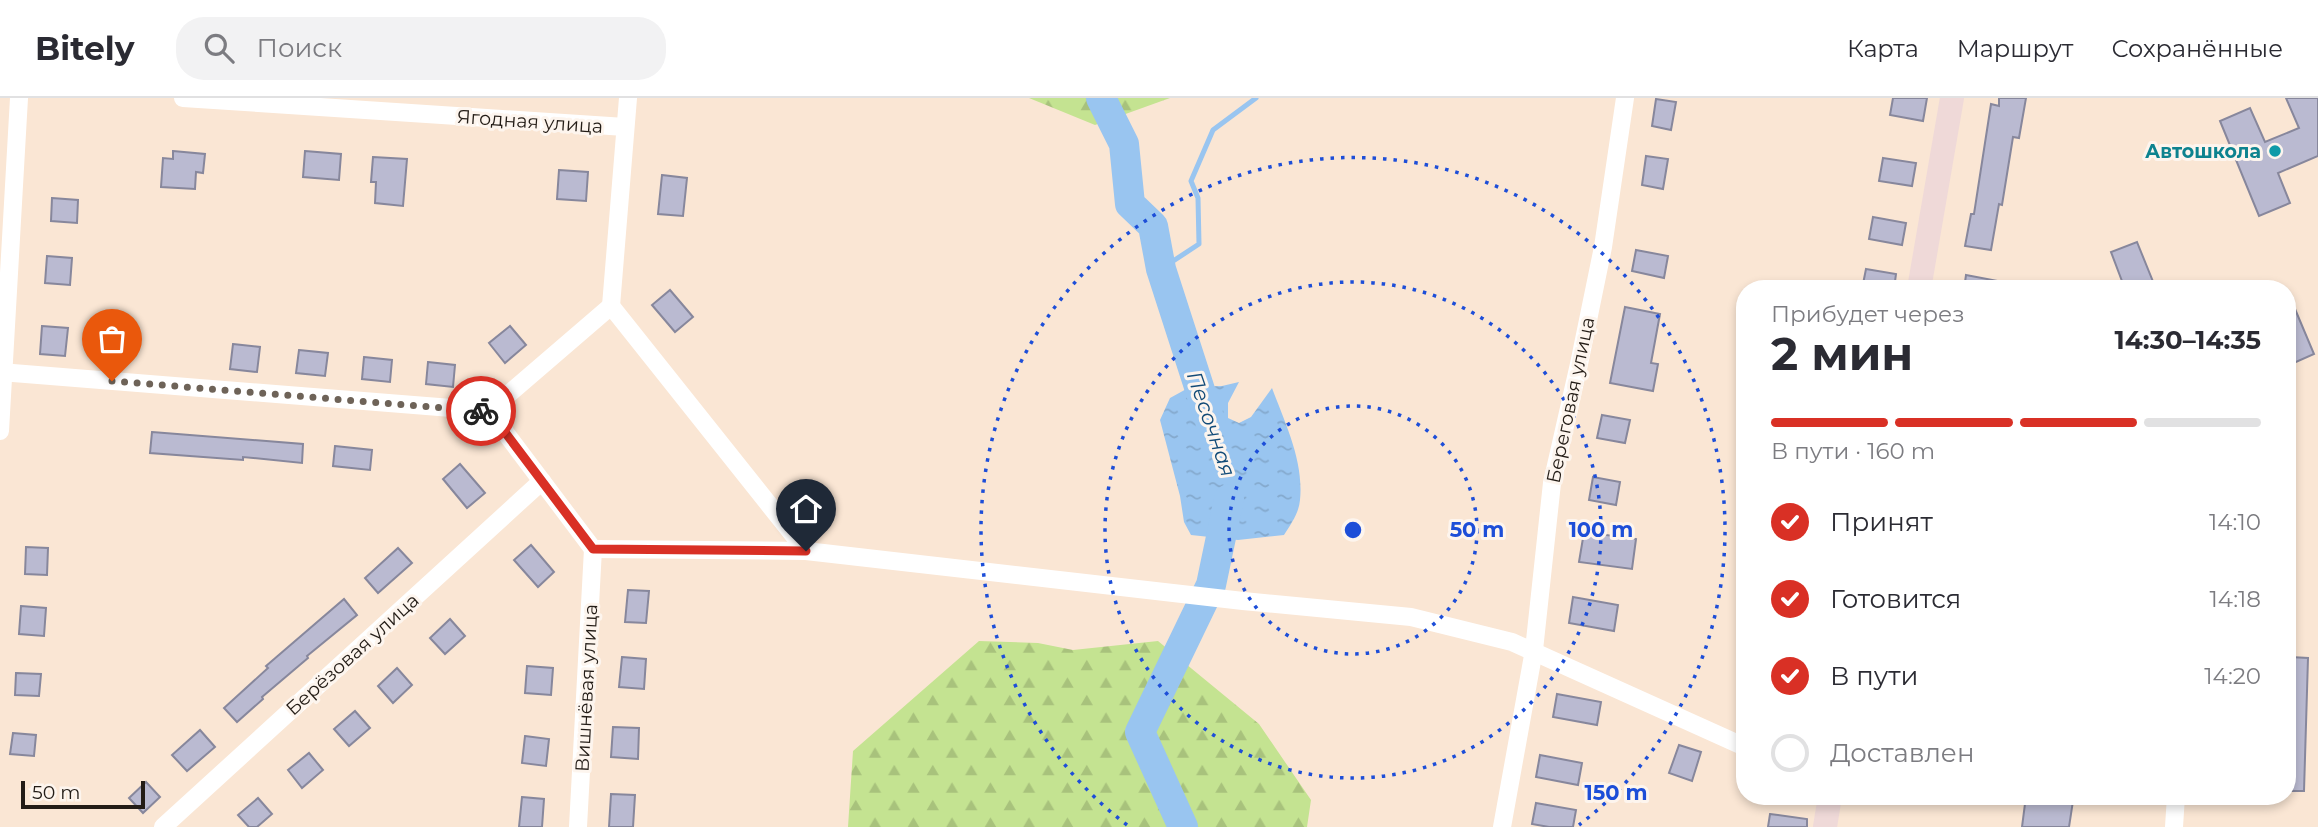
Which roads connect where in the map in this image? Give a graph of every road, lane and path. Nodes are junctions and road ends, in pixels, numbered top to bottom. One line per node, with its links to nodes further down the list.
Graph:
1 (19, 98): 9 (street)
2 (183, 98): 6 (street, Ягодная улица)
3 (628, 98): 6 (street)
4 (1625, 98): 15 (street, Береговая улица)
5 (1952, 98): 7 (street)
6 (625, 127): 8 (street)
7 (1921, 280)
8 (611, 306): 10 (street); 14 (street)
9 (2, 372): 10 (street); 11 (street)
10 (489, 411): 12 (street)
11 (0, 431)
12 (542, 481): 13 (street); 19 (street, Берёзовая улица)
13 (593, 549): 14 (street); 20 (street, Вишнёвая улица)
14 (806, 551): 15 (street)
15 (1534, 650): 16 (street); 21 (street, Береговая улица)
16 (1736, 743)
17 (1829, 805): 22 (street)
18 (2175, 805): 23 (street)
19 (163, 827)
20 (578, 827)
21 (1502, 827)
22 (1825, 827)
23 (2174, 827)

